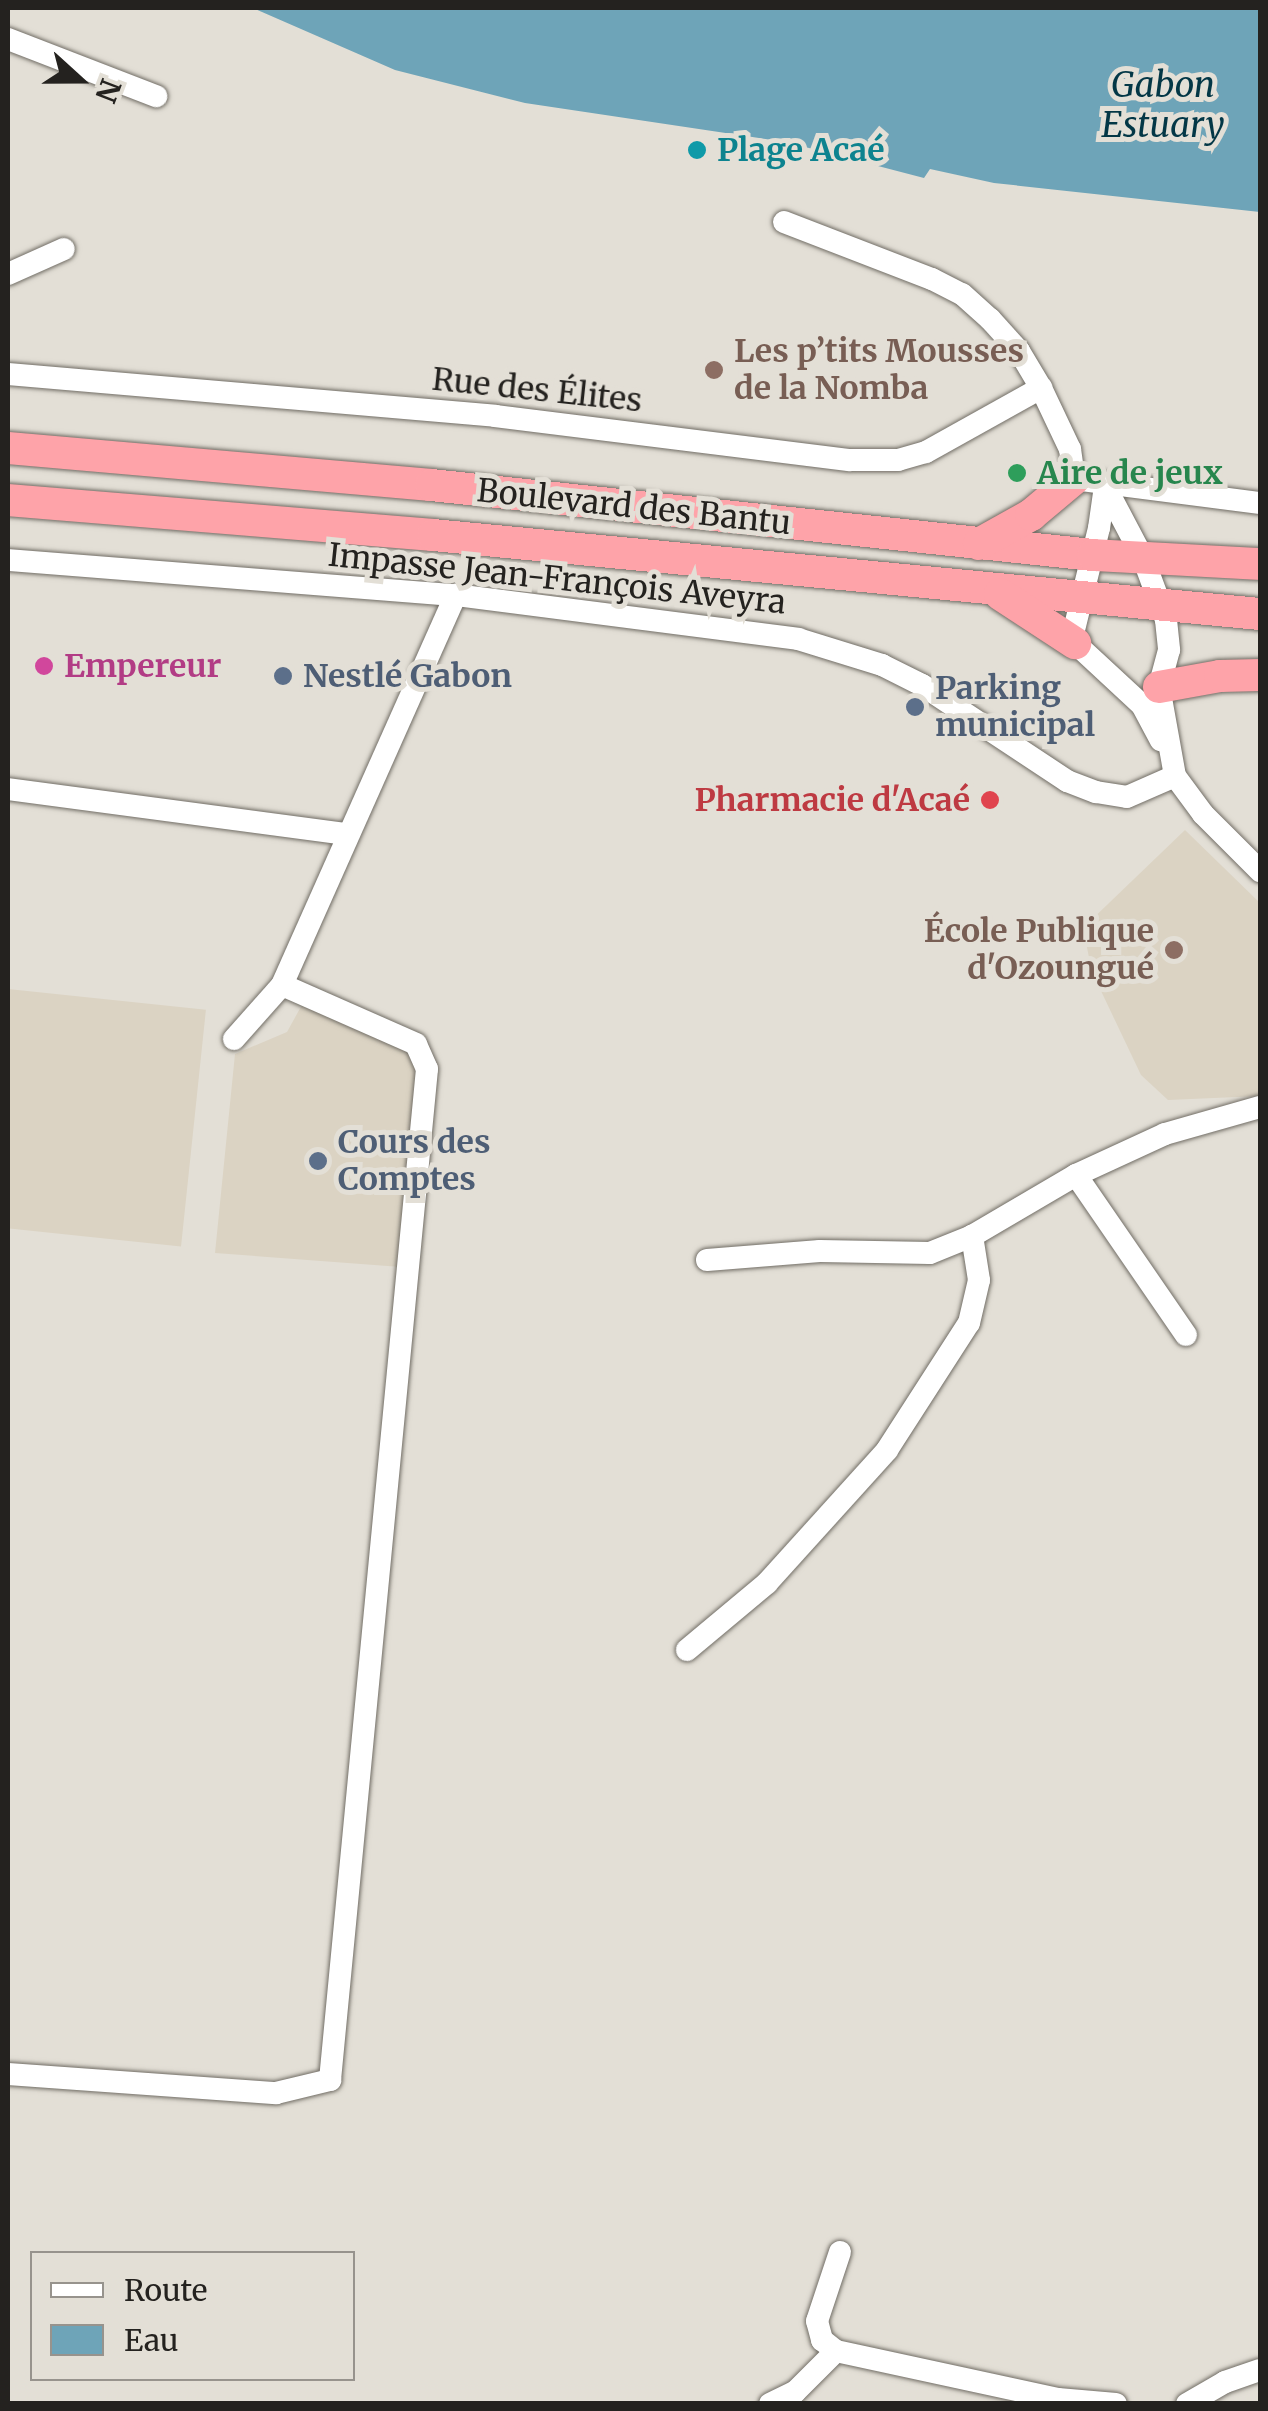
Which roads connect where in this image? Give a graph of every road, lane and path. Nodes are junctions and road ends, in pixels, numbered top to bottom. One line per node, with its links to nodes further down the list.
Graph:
1 (8, 39): 2 (street)
2 (156, 96)
3 (784, 222): 7 (street)
4 (64, 249): 5 (street)
5 (8, 274)
6 (8, 374): 7 (street, Rue des Élites)
7 (1042, 388): 9 (street)
8 (8, 448): 12 (highway, Boulevard des Bantu)
9 (1089, 482): 11 (street); 12 (highway); 13 (street); 14 (street)
10 (8, 500): 17 (highway, Boulevard des Bantu)
11 (1260, 503)
12 (979, 544): 13 (highway, Boulevard des Bantu)
13 (1093, 555): 14 (highway, Boulevard des Bantu); 19 (street)
14 (1143, 558): 16 (highway, Boulevard des Bantu); 20 (street)
15 (8, 560): 18 (street, Impasse Jean-François Aveyra)
16 (1260, 564)
17 (987, 587): 19 (highway, Boulevard des Bantu); 22 (highway)
18 (456, 595): 26 (street, Impasse Jean-François Aveyra); 28 (street)
19 (1081, 599): 20 (highway, Boulevard des Bantu); 22 (street)
20 (1160, 605): 21 (highway, Boulevard des Bantu); 24 (street)
21 (1260, 614)
22 (1075, 643): 25 (street)
23 (1260, 675): 24 (highway)
24 (1158, 687): 25 (street)
25 (1168, 752): 26 (street)
26 (1175, 776): 29 (street)
27 (8, 790): 28 (street)
28 (348, 834): 30 (street)
29 (1260, 871)
30 (282, 984): 31 (street); 38 (street)
31 (234, 1039)
32 (1260, 1107): 33 (street)
33 (1076, 1174): 34 (street); 36 (street)
34 (972, 1236): 35 (street); 37 (street)
35 (707, 1260)
36 (1186, 1335)
37 (687, 1650)
38 (8, 2074)
39 (840, 2252): 40 (street)
40 (836, 2352): 42 (street); 43 (street)
41 (1260, 2370): 44 (street)
42 (770, 2404)
43 (1116, 2404)
44 (1187, 2404)

